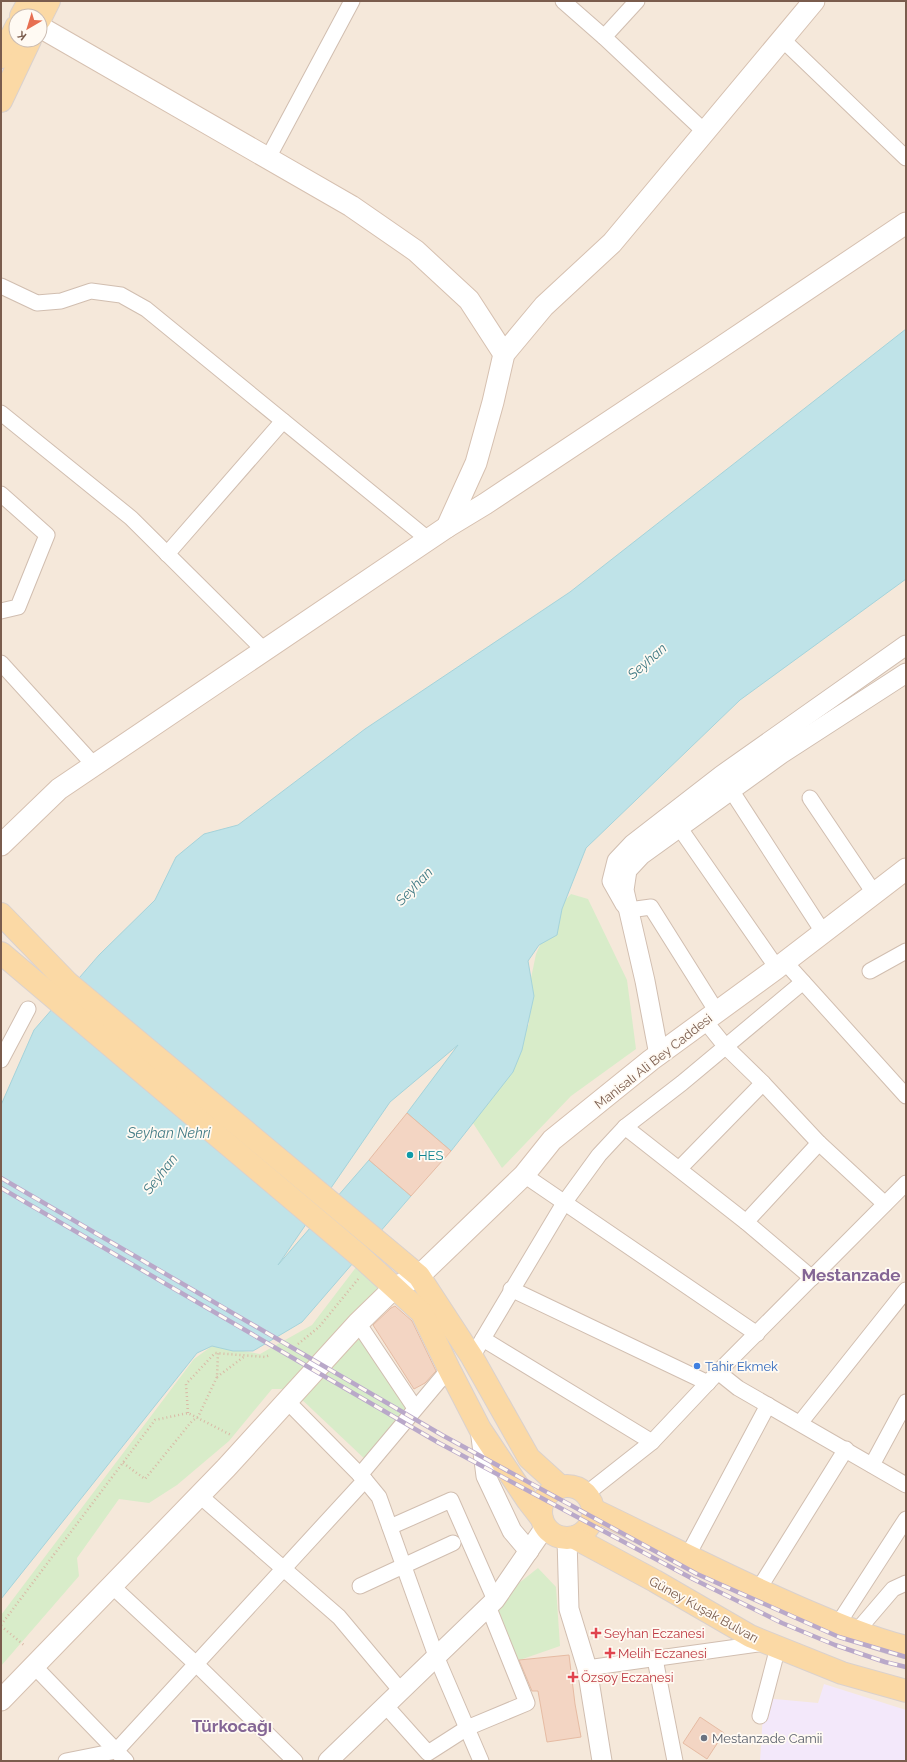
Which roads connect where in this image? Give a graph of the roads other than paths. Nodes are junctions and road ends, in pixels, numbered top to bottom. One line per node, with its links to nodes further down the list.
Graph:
1 (352, 1): 13 (street)
2 (562, 1): 6 (street)
3 (637, 1): 6 (street)
4 (814, 1): 7 (main road)
5 (48, 32): 13 (main road)
6 (604, 37): 12 (street)
7 (782, 39): 12 (main road); 14 (street)
8 (8, 43): 10 (main road)
9 (26, 48): 11 (main road)
10 (1, 57)
11 (1, 101)
12 (705, 132): 17 (main road)
13 (268, 158): 17 (main road)
14 (906, 158)
15 (906, 223): 21 (main road)
16 (1, 286): 19 (street)
17 (504, 354): 21 (main road)
18 (1, 413): 23 (street)
19 (283, 421): 22 (street); 23 (street)
20 (1, 494): 24 (street)
21 (447, 527): 22 (main road)
22 (429, 540): 26 (main road)
23 (167, 554): 26 (street)
24 (1, 611)
25 (906, 645): 36 (street)
26 (264, 650): 29 (main road)
27 (1, 663): 29 (street)
28 (906, 673): 30 (street)
29 (94, 765): 33 (main road)
30 (731, 790): 32 (street); 38 (street)
31 (810, 798): 35 (street)
32 (679, 827): 36 (street); 41 (street)
33 (1, 845)
34 (906, 869): 35 (main road, Manisalı Ali Bey Caddesi)
35 (874, 893): 38 (main road, Manisalı Ali Bey Caddesi)
36 (629, 910): 46 (street); 48 (street)
37 (1, 914): 44 (main road)
38 (823, 932): 41 (main road, Manisalı Ali Bey Caddesi)
39 (1, 953): 44 (main road)
40 (904, 957): 42 (street)
41 (781, 965): 43 (street); 46 (main road, Manisalı Ali Bey Caddesi)
42 (870, 971)
43 (803, 982): 47 (street); 51 (street)
44 (61, 990): 60 (main road); 62 (main road)
45 (28, 1009): 49 (street)
46 (711, 1016): 47 (street); 48 (main road, Manisalı Ali Bey Caddesi)
47 (726, 1047): 50 (street); 52 (street)
48 (658, 1055): 55 (main road, Manisalı Ali Bey Caddesi)
49 (1, 1060)
50 (763, 1083): 53 (street); 54 (street)
51 (906, 1096)
52 (625, 1127): 54 (street); 57 (street)
53 (819, 1143): 58 (street); 59 (street)
54 (679, 1169): 59 (street)
55 (524, 1175): 57 (street); 60 (main road, Manisalı Ali Bey Caddesi)
56 (906, 1183): 58 (street)
57 (564, 1203): 63 (street); 66 (street)
58 (885, 1204): 61 (street)
59 (746, 1222): 61 (street)
60 (419, 1276): 62 (main road, Manisalı Ali Bey Caddesi); 67 (main road)
61 (812, 1278): 66 (street)
62 (395, 1287): 65 (main road, Manisalı Ali Bey Caddesi); 68 (main road)
63 (512, 1289): 67 (street); 70 (street)
64 (906, 1290): 75 (street)
65 (358, 1323): 71 (main road, Manisalı Ali Bey Caddesi); 74 (street)
66 (757, 1334): 69 (street)
67 (477, 1348): 77 (street); 82 (main road)
68 (449, 1370): 74 (street); 76 (main road)
69 (718, 1372): 70 (street); 72 (street)
70 (708, 1383): 77 (street)
71 (287, 1401): 80 (street); 83 (main road, Manisalı Ali Bey Caddesi)
72 (768, 1405): 75 (street); 91 (street)
73 (905, 1407): 79 (street)
74 (415, 1408): 80 (street)
75 (800, 1423): 78 (street)
76 (480, 1429): 86 (main road); 90 (street)
77 (652, 1442): 84 (street)
78 (846, 1449): 79 (street); 97 (street)
79 (872, 1465): 81 (street)
80 (362, 1478): 87 (street); 93 (street)
81 (906, 1484)
82 (561, 1487): 84 (main road); 86 (main road)
83 (199, 1495): 93 (street); 95 (main road, Manisalı Ali Bey Caddesi)
84 (590, 1502): 88 (main road); 91 (main road)
85 (906, 1519): 99 (street)
86 (544, 1523): 88 (main road); 90 (street)
87 (390, 1527): 92 (street); 98 (street)
88 (571, 1538): 100 (main road, Güney Kuşak Bulvarı); 106 (street)
89 (453, 1543): 92 (street)
90 (529, 1551): 98 (street)
91 (688, 1555): 97 (main road)
92 (404, 1566): 96 (street); 102 (street)
93 (283, 1569): 104 (street); 107 (street)
94 (906, 1583): 99 (street)
95 (112, 1586): 104 (street); 105 (main road, Manisalı Ali Bey Caddesi)
96 (360, 1586)
97 (758, 1590): 99 (main road)
98 (491, 1603): 102 (street); 112 (street)
99 (847, 1628): 101 (main road)
100 (773, 1645): 103 (street); 108 (main road, Güney Kuşak Bulvarı); 111 (street)
101 (906, 1647)
102 (436, 1656): 107 (street); 112 (street)
103 (655, 1659): 106 (street); 119 (street)
104 (196, 1664): 113 (street); 115 (street)
105 (34, 1666): 109 (main road, Manisalı Ali Bey Caddesi); 113 (street)
106 (586, 1668): 118 (street)
107 (401, 1691): 110 (street)
108 (906, 1691)
109 (1, 1700)
110 (385, 1705): 112 (street); 116 (street)
111 (760, 1716)
112 (467, 1728): 117 (street)
113 (121, 1756): 114 (street)
114 (66, 1761)
115 (295, 1761)
116 (328, 1761)
117 (481, 1761)
118 (602, 1761)
119 (675, 1761)

